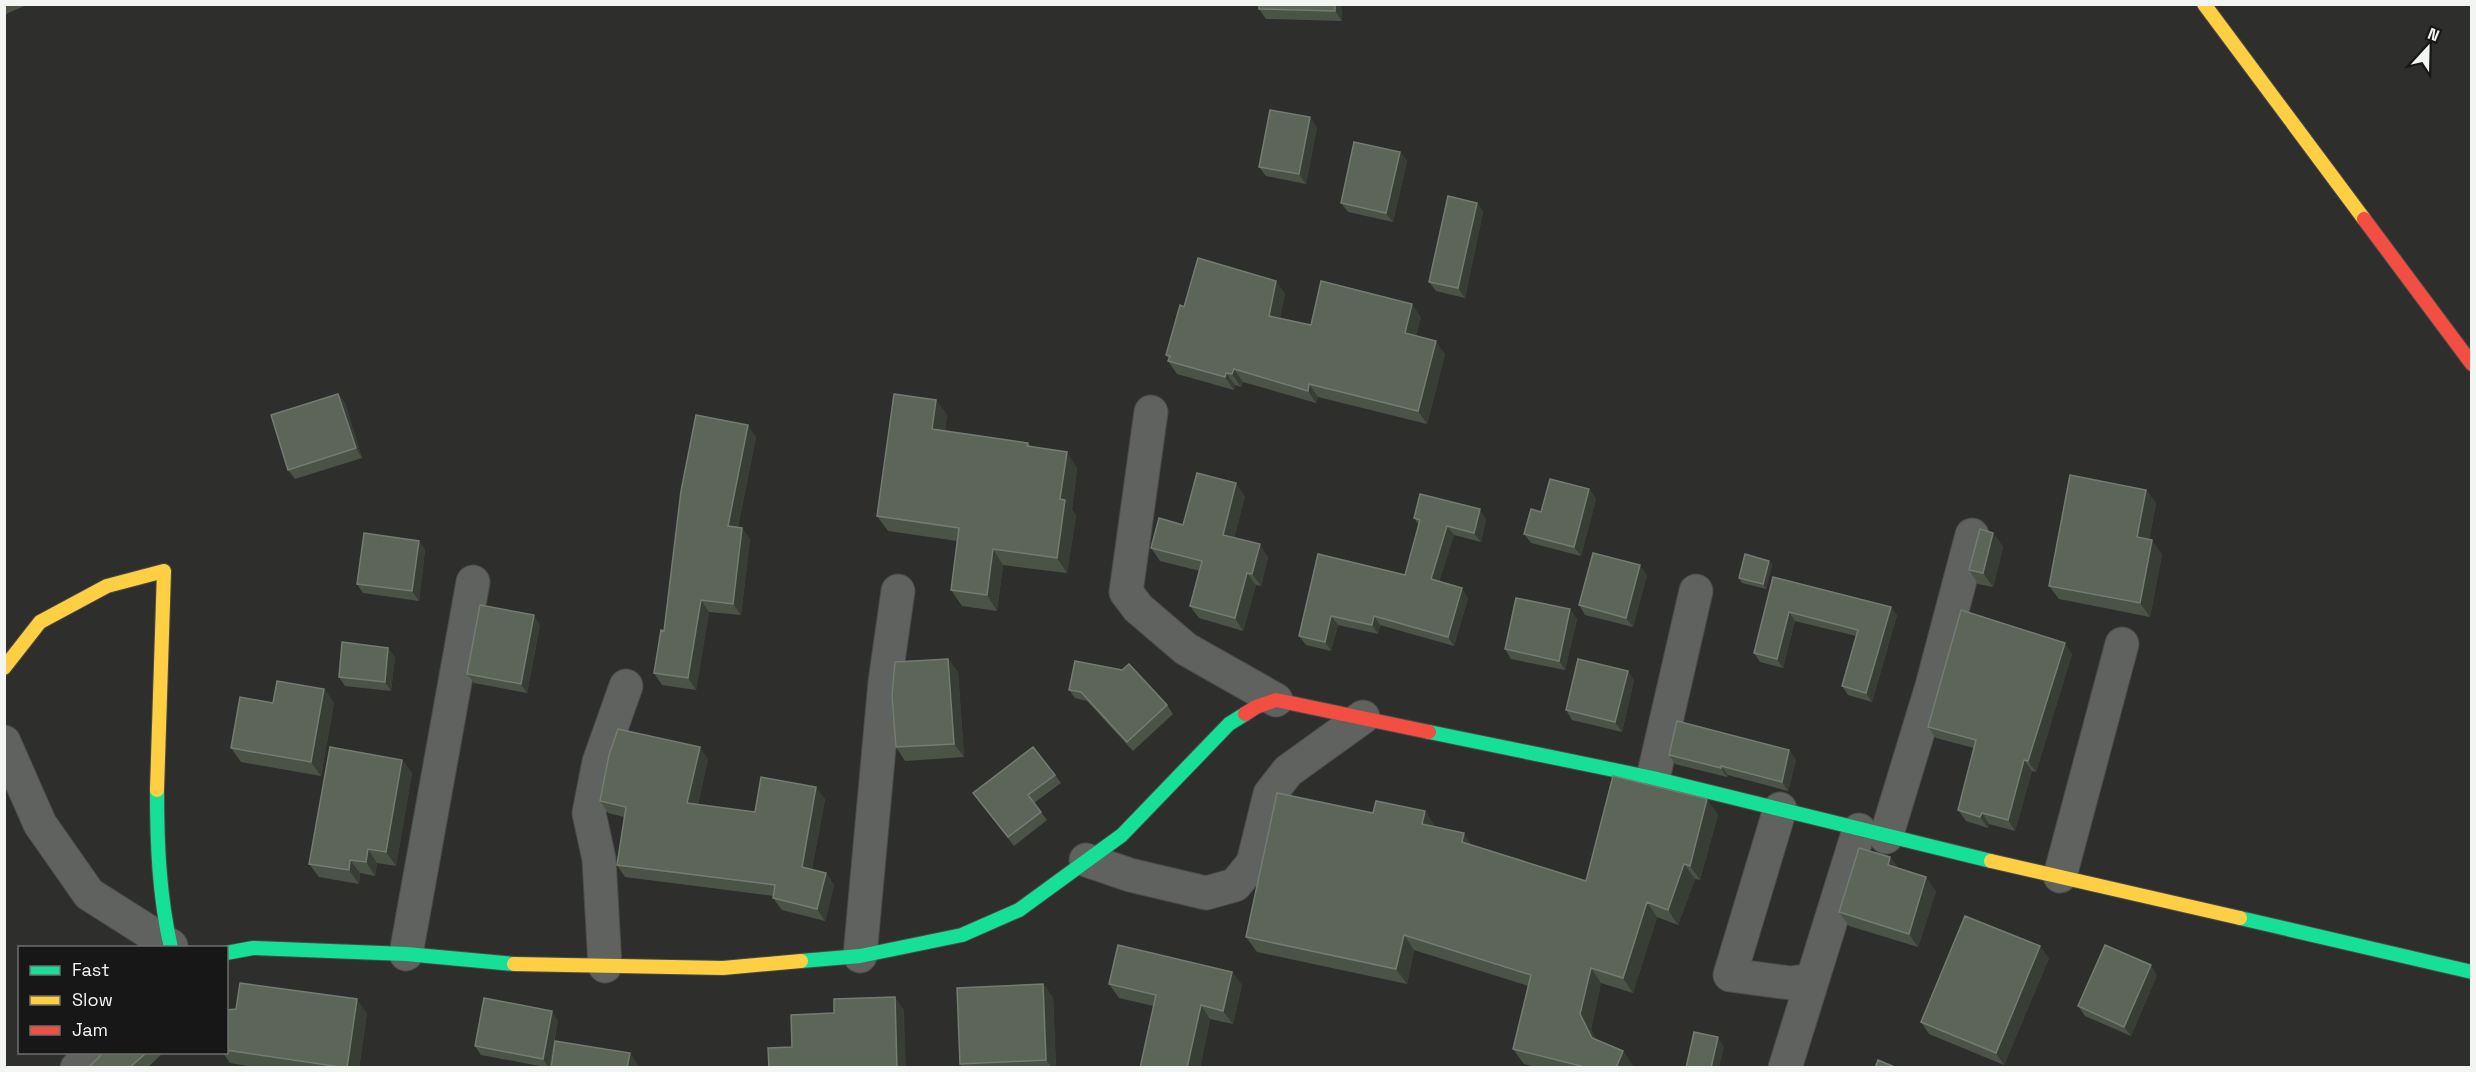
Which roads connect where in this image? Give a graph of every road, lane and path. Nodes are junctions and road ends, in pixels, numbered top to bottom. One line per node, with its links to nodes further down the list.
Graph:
1 (2204, 4): 2 (street)
2 (2472, 364)
3 (1151, 412): 11 (street)
4 (1972, 535): 16 (street)
5 (473, 582): 22 (street)
6 (898, 591): 23 (street)
7 (1696, 591): 14 (street)
8 (2122, 644): 18 (street)
9 (4, 668): 20 (street)
10 (626, 686): 24 (street)
11 (1276, 700): 12 (street); 17 (street)
12 (1363, 717): 14 (street); 17 (street)
13 (4, 742): 19 (street)
14 (1653, 778): 15 (street)
15 (1780, 809): 16 (street); 26 (street)
16 (1872, 834): 18 (street); 26 (street)
17 (1086, 860): 23 (street)
18 (2060, 876): 25 (street)
19 (169, 946)
20 (171, 946)
21 (228, 953): 22 (street)
22 (406, 954): 24 (street)
23 (860, 956): 24 (street)
24 (605, 966)
25 (2472, 972)
26 (1811, 980): 29 (street)
27 (93, 1054): 28 (street)
28 (77, 1068)
29 (1785, 1068)

